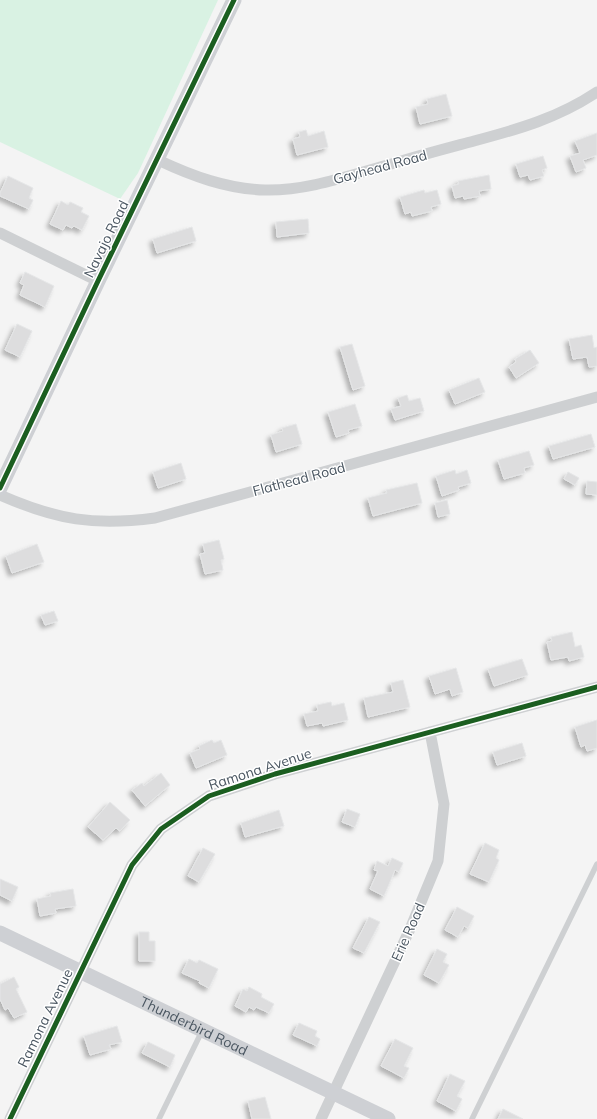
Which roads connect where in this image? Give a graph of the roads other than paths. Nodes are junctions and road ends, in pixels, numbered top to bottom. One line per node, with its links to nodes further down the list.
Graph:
1 (234, 0): 3 (main road, Navajo Road)
2 (597, 92): 3 (street, Gayhead Road)
3 (158, 160): 5 (main road, Navajo Road)
4 (0, 233): 5 (street)
5 (98, 281): 7 (main road, Navajo Road)
6 (597, 397): 8 (street, Flathead Road)
7 (0, 488)
8 (0, 495)
9 (597, 687): 10 (street, Ramona Avenue)
10 (430, 732): 13 (street, Ramona Avenue); 15 (street, Erie Road)
11 (597, 864): 20 (lane)
12 (0, 933): 13 (main road, Thunderbird Road)
13 (80, 971): 14 (main road, Thunderbird Road); 16 (street, Ramona Avenue)
14 (202, 1030): 15 (main road, Thunderbird Road); 17 (lane)
15 (333, 1093): 18 (street, Erie Road); 19 (main road, Thunderbird Road)
16 (10, 1119)
17 (159, 1119)
18 (321, 1119)
19 (388, 1119)
20 (472, 1119)

